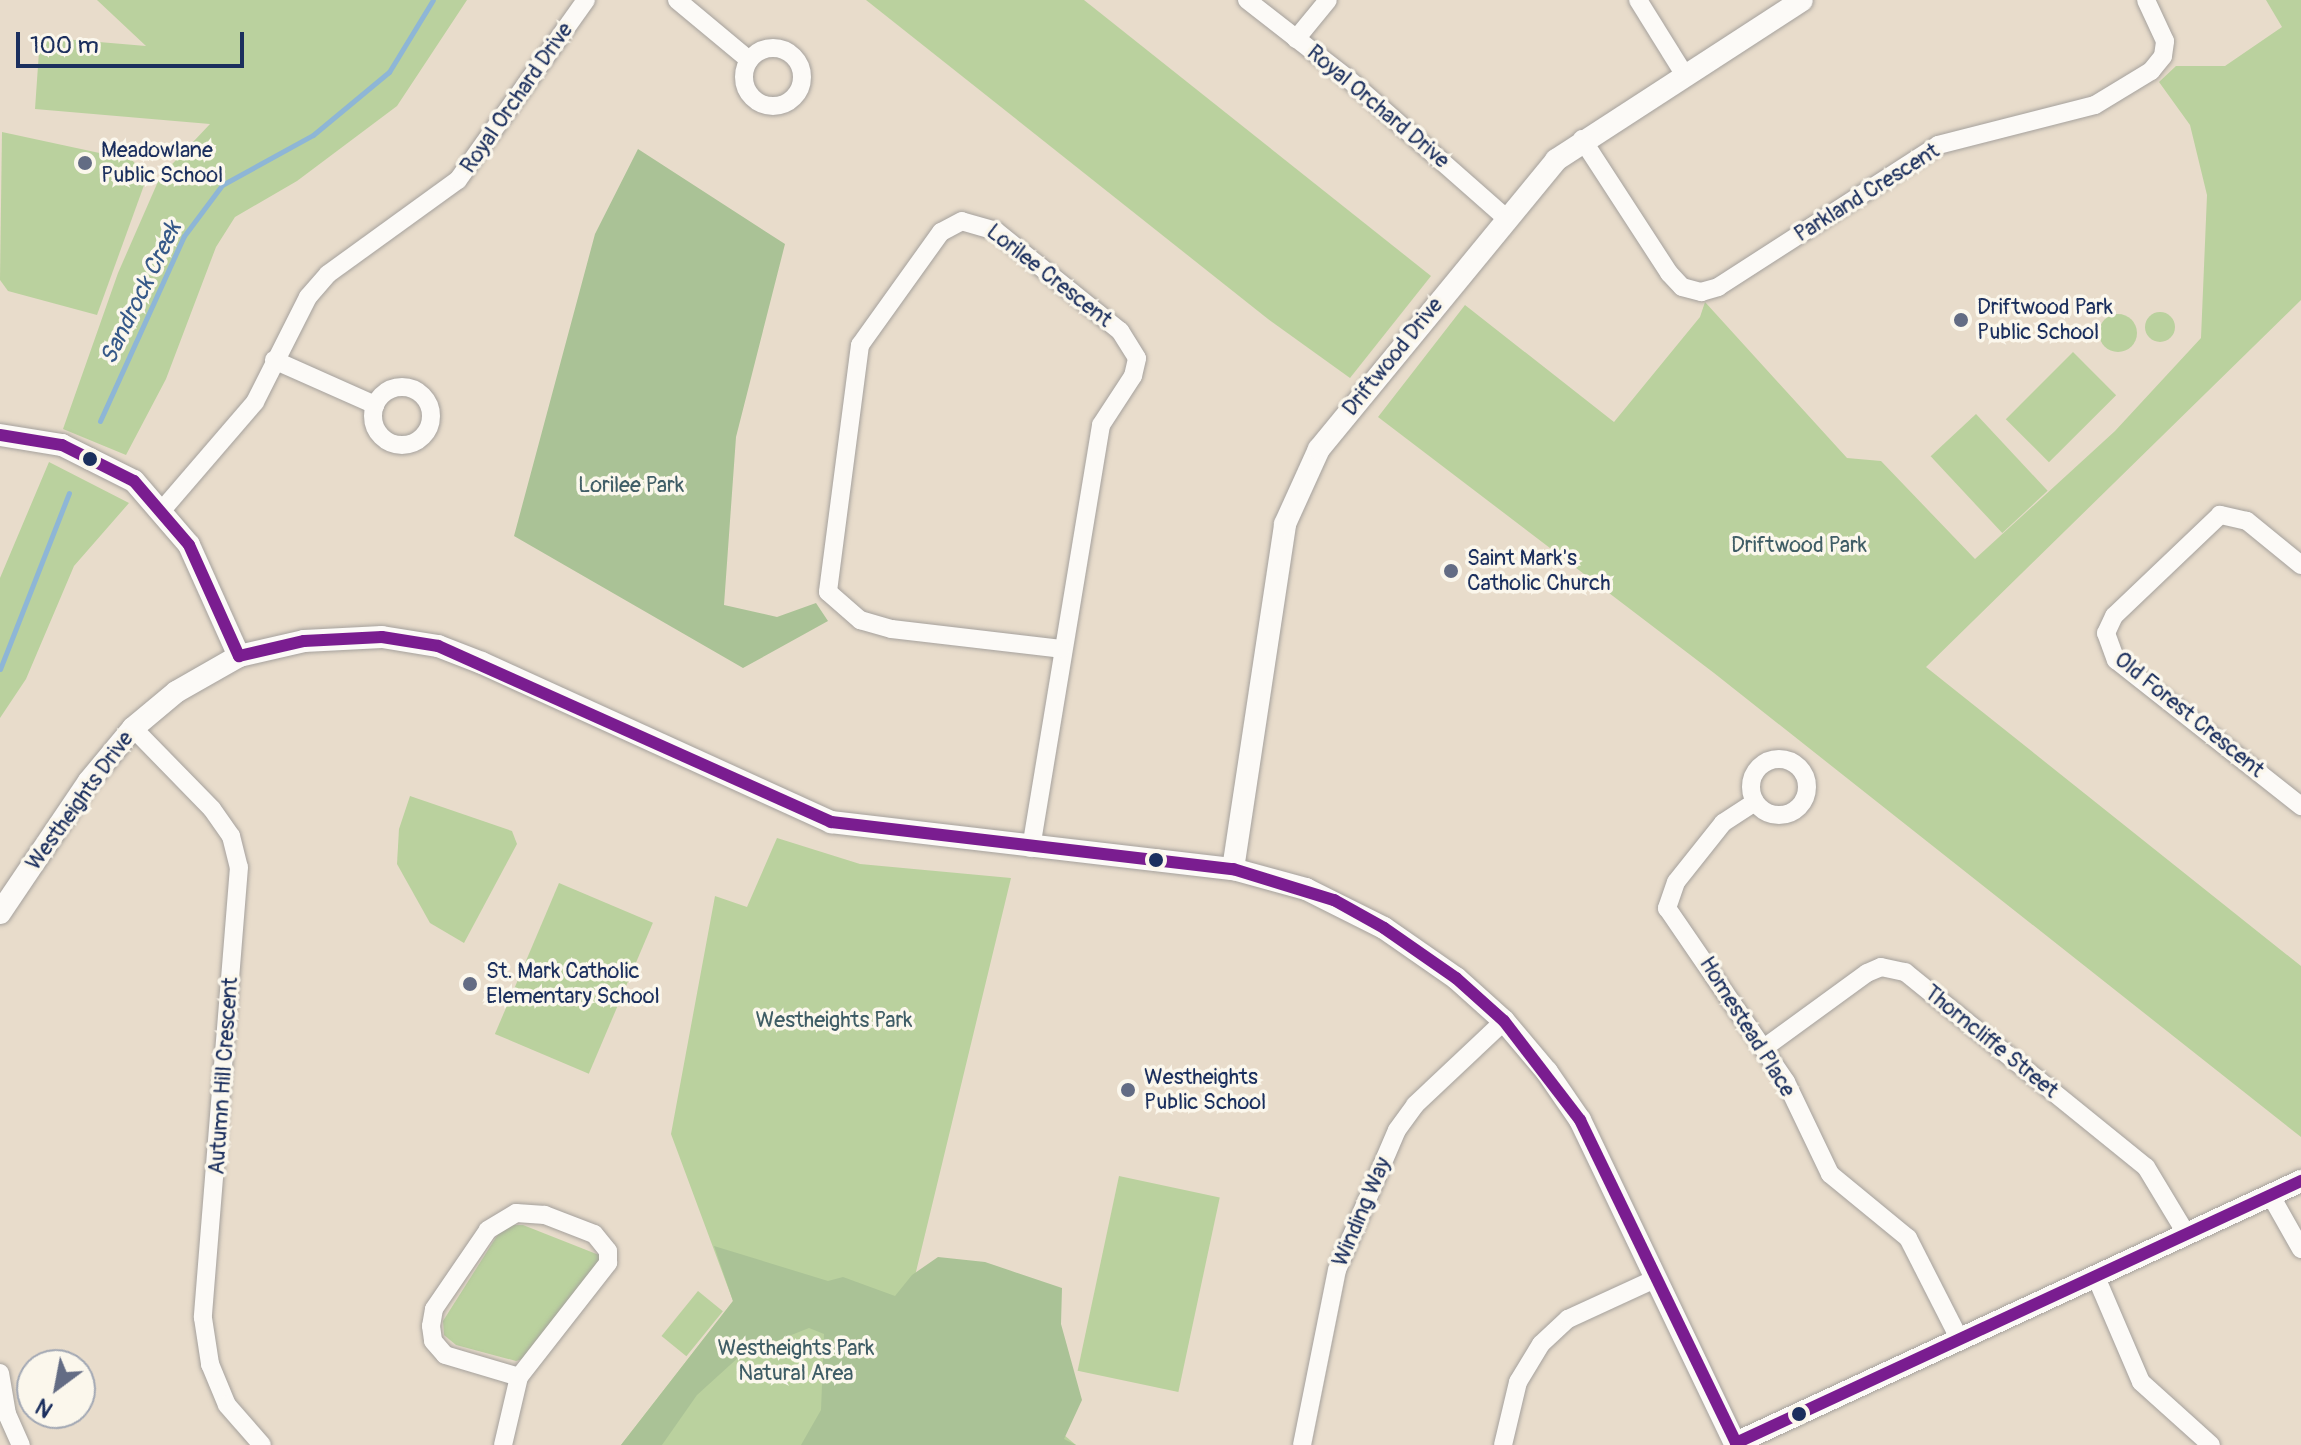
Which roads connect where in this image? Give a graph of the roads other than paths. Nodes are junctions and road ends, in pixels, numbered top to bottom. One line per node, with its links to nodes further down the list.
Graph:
1 (586, 0): 13 (street, Royal Orchard Drive)
2 (677, 0): 9 (street)
3 (1247, 0): 8 (street, Royal Orchard Drive)
4 (1328, 0): 8 (street)
5 (1638, 0): 10 (street)
6 (1802, 0): 10 (street, Driftwood Drive)
7 (2146, 0): 11 (street, Parkland Crescent)
8 (1296, 39): 12 (street, Royal Orchard Drive)
9 (749, 60)
10 (1684, 74): 11 (street, Driftwood Drive)
11 (1582, 139): 12 (street, Driftwood Drive)
12 (1506, 218): 24 (street, Driftwood Drive)
13 (274, 360): 14 (street); 16 (street, Royal Orchard Drive)
14 (375, 405)
15 (0, 435): 16 (street)
16 (163, 509): 19 (street)
17 (2301, 565): 22 (street, Old Forest Crescent)
18 (1061, 649): 18 (street, Lorilee Crescent); 23 (street, Lorilee Crescent)
19 (239, 656): 20 (street, Westheights Drive); 23 (street, Westheights Drive)
20 (133, 728): 25 (street, Westheights Drive); 39 (street, Autumn Hill Crescent)
21 (1755, 802): 27 (street, Homestead Place)
22 (2301, 806)
23 (1031, 848): 24 (street, Westheights Drive)
24 (1233, 869): 26 (street, Westheights Drive)
25 (0, 913)
26 (1504, 1021): 33 (street, Westheights Drive); 41 (street, Winding Way)
27 (1764, 1048): 30 (street, Thorncliffe Street); 34 (street, Homestead Place)
28 (2301, 1181): 29 (street)
29 (2271, 1196): 30 (street); 31 (street)
30 (2187, 1235): 32 (street)
31 (2301, 1249)
32 (2096, 1277): 34 (street); 43 (street)
33 (1655, 1279): 37 (street, Westheights Drive); 42 (street)
34 (1959, 1338): 37 (street)
35 (0, 1373): 38 (street)
36 (519, 1377): 36 (street); 40 (street)
37 (1736, 1444)
38 (21, 1445)
39 (262, 1445)
40 (503, 1445)
41 (1302, 1445)
42 (1503, 1445)
43 (2211, 1445)

